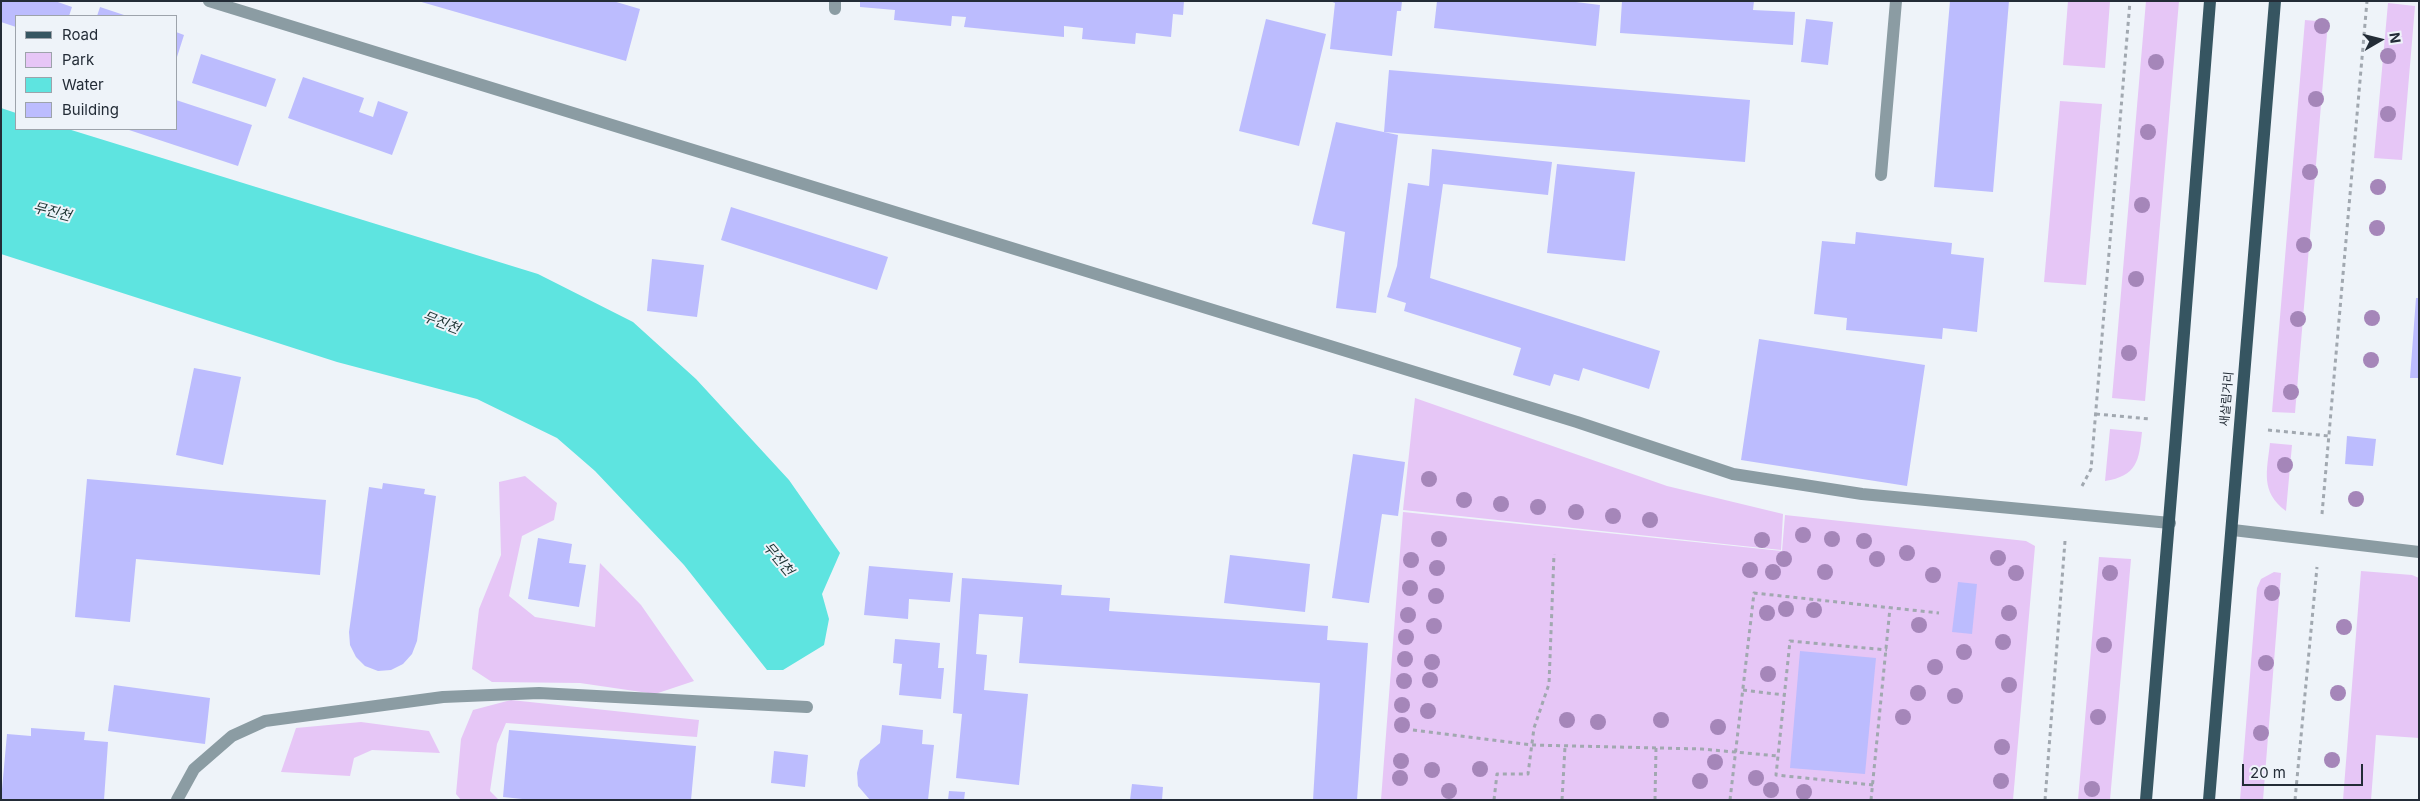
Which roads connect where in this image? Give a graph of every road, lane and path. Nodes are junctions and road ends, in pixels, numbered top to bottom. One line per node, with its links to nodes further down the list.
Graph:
1 (209, 1): 8 (street)
2 (1896, 1): 7 (street)
3 (2130, 1): 8 (path)
4 (2210, 1): 9 (main road)
5 (2275, 1): 10 (main road, 새살림거리)
6 (2367, 1): 11 (path)
7 (1881, 174)
8 (2068, 512): 9 (street); 33 (path)
9 (2170, 523): 34 (main road)
10 (2233, 530): 11 (street); 35 (main road, 새살림거리)
11 (2320, 540): 12 (street); 36 (path)
12 (2419, 552)
13 (1554, 554): 21 (path)
14 (1890, 608): 15 (path); 16 (path); 17 (path)
15 (1939, 613)
16 (1887, 650): 18 (path); 26 (path)
17 (1743, 690): 18 (path); 24 (path)
18 (1784, 695): 25 (path)
19 (806, 707): 27 (street)
20 (1413, 730): 21 (path)
21 (1532, 746): 22 (path); 28 (path)
22 (1565, 747): 23 (path); 29 (path)
23 (1656, 748): 24 (path); 30 (path)
24 (1736, 751): 25 (path); 31 (path)
25 (1778, 756): 26 (path)
26 (1873, 785): 32 (path)
27 (177, 800)
28 (1494, 800)
29 (1562, 800)
30 (1654, 800)
31 (1730, 800)
32 (1872, 800)
33 (2045, 800)
34 (2146, 800)
35 (2209, 800)
36 (2295, 800)

